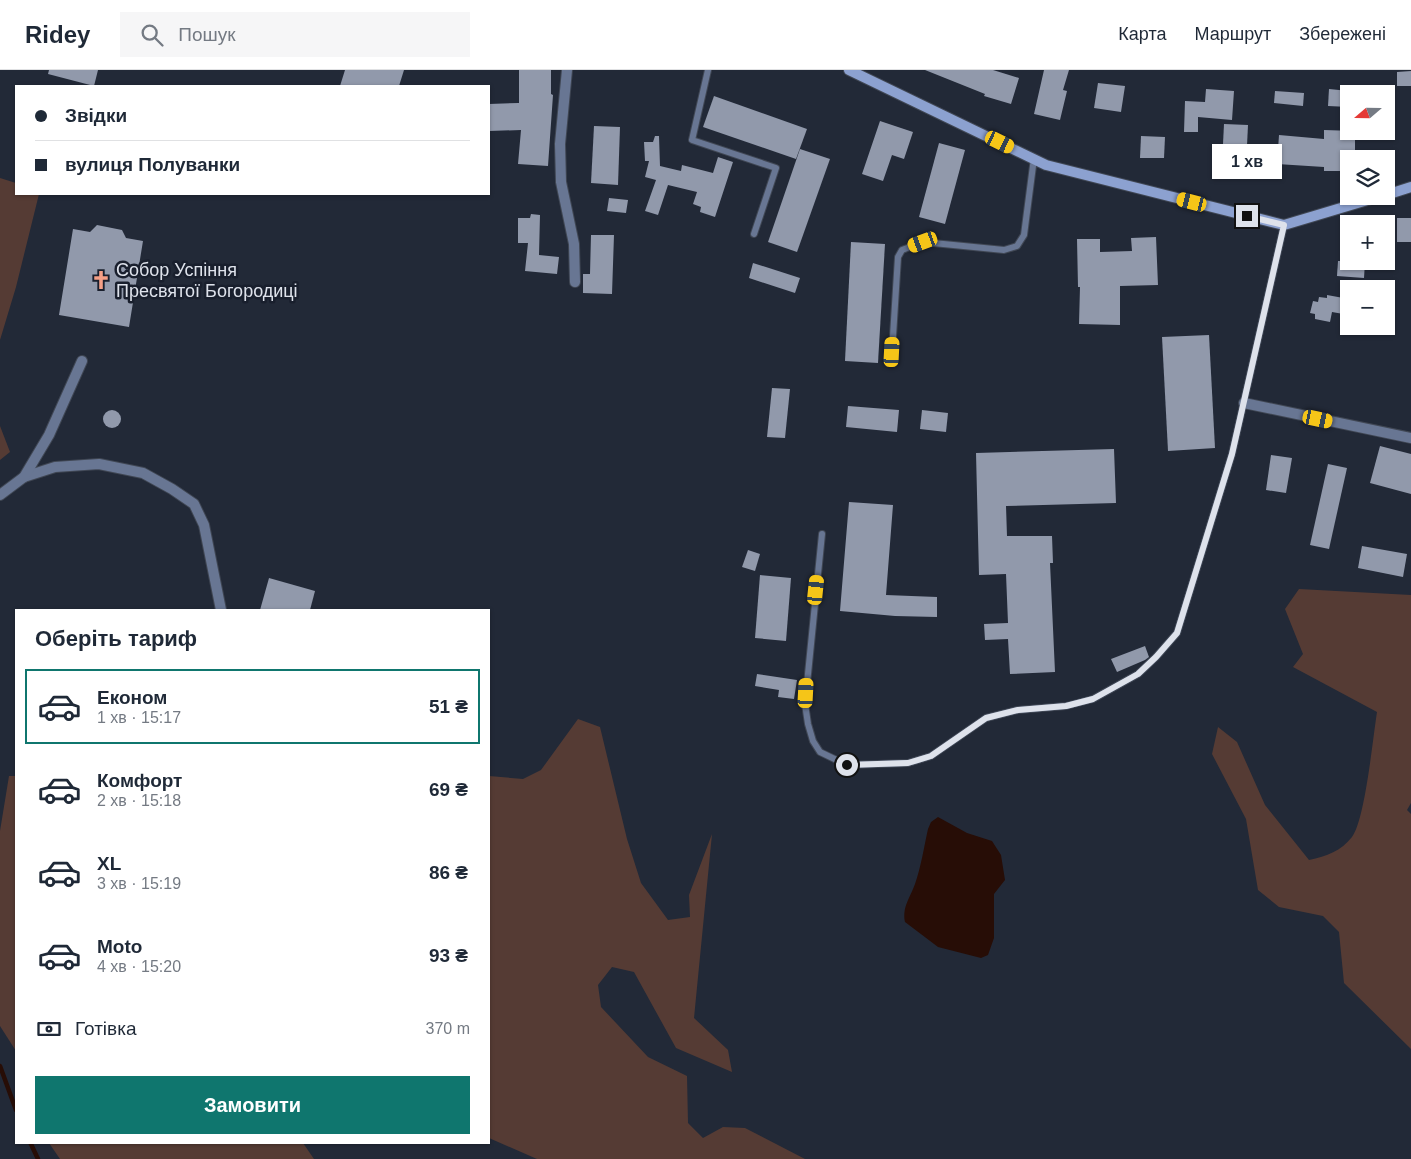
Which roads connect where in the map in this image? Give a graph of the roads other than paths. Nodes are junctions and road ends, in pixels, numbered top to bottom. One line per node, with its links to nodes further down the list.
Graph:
1 (567, 70): 10 (street)
2 (708, 70): 9 (lane)
3 (849, 70): 4 (street)
4 (1034, 158): 8 (street); 11 (lane)
5 (1411, 187): 6 (street)
6 (1395, 192)
7 (1351, 205): 8 (street)
8 (1284, 225): 13 (lane)
9 (754, 234)
10 (575, 282)
11 (892, 352)
12 (82, 360): 15 (street)
13 (1244, 403): 14 (street); 17 (lane)
14 (1411, 438)
15 (24, 477): 16 (street); 18 (street)
16 (0, 495)
17 (822, 534)
18 (221, 609)

